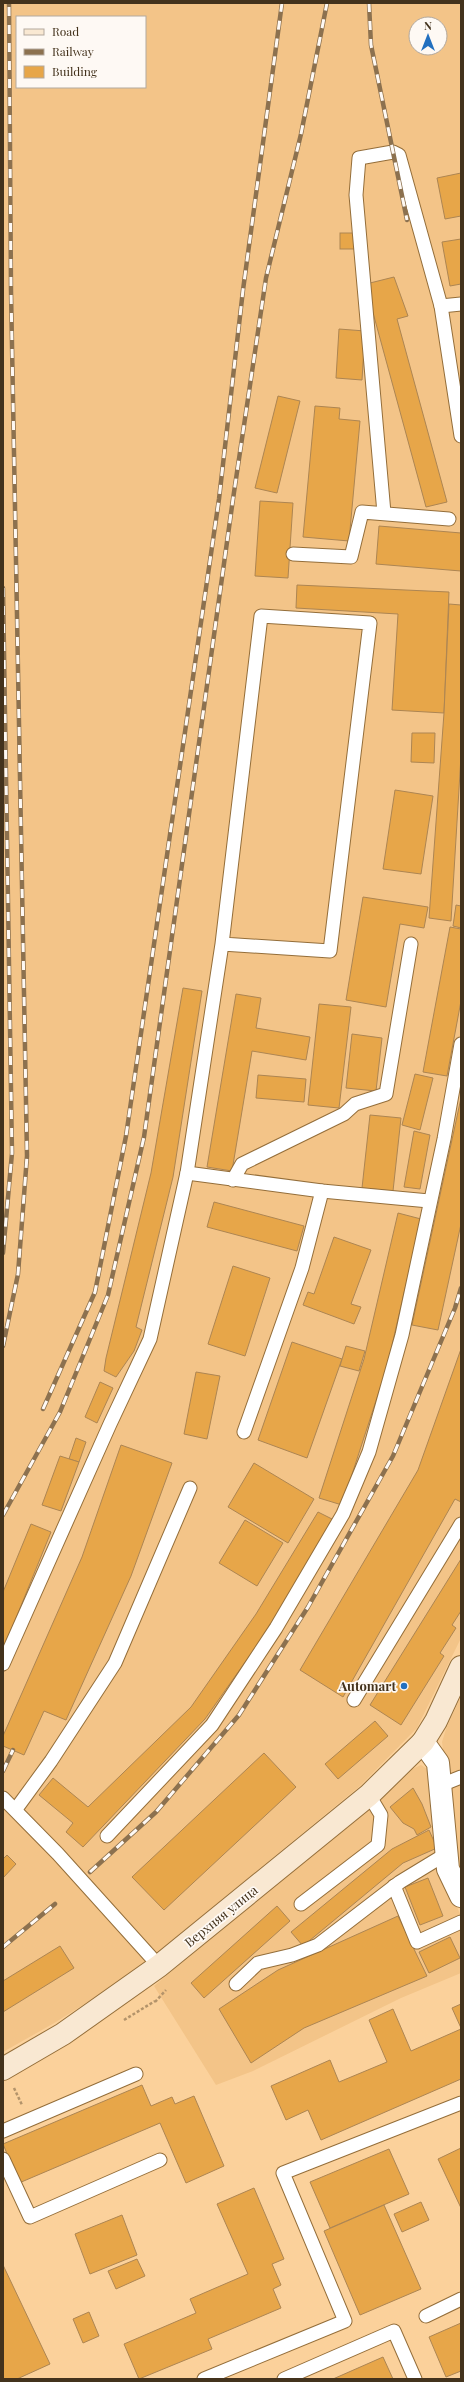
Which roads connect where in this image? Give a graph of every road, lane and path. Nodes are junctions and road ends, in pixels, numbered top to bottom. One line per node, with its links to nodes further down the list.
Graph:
1 (461, 304): 2 (lane)
2 (441, 306): 3 (lane); 4 (lane)
3 (461, 436)
4 (384, 513): 5 (lane); 6 (lane)
5 (449, 519)
6 (293, 554)
7 (222, 944): 7 (lane); 10 (lane)
8 (411, 944): 11 (lane)
9 (461, 1044): 13 (lane)
10 (187, 1173): 11 (lane); 17 (lane)
11 (233, 1180): 12 (lane)
12 (322, 1191): 13 (lane); 14 (lane)
13 (429, 1201): 25 (lane)
14 (244, 1432)
15 (190, 1488): 24 (lane)
16 (461, 1524): 19 (lane)
17 (3, 1664)
18 (461, 1667): 20 (main road, Верхняя улица)
19 (354, 1700)
20 (423, 1742): 21 (street); 22 (main road, Верхняя улица)
21 (451, 1781): 26 (street)
22 (369, 1795): 29 (lane); 31 (main road, Верхняя улица)
23 (3, 1798): 24 (lane)
24 (16, 1809): 31 (lane)
25 (107, 1836)
26 (446, 1854): 27 (lane); 28 (street)
27 (394, 1886): 30 (lane); 32 (lane)
28 (461, 1896)
29 (301, 1904)
30 (461, 1922)
31 (159, 1966): 34 (main road, Верхняя улица)
32 (236, 1984)
33 (136, 2074): 36 (lane)
34 (8, 2076): 36 (path)
35 (461, 2103): 42 (lane)
36 (28, 2120): 37 (lane)
37 (3, 2131)
38 (3, 2159): 39 (lane)
39 (160, 2160)
40 (461, 2299): 41 (lane)
41 (426, 2316)
42 (204, 2379)
43 (284, 2379): 44 (lane)
44 (415, 2379)

